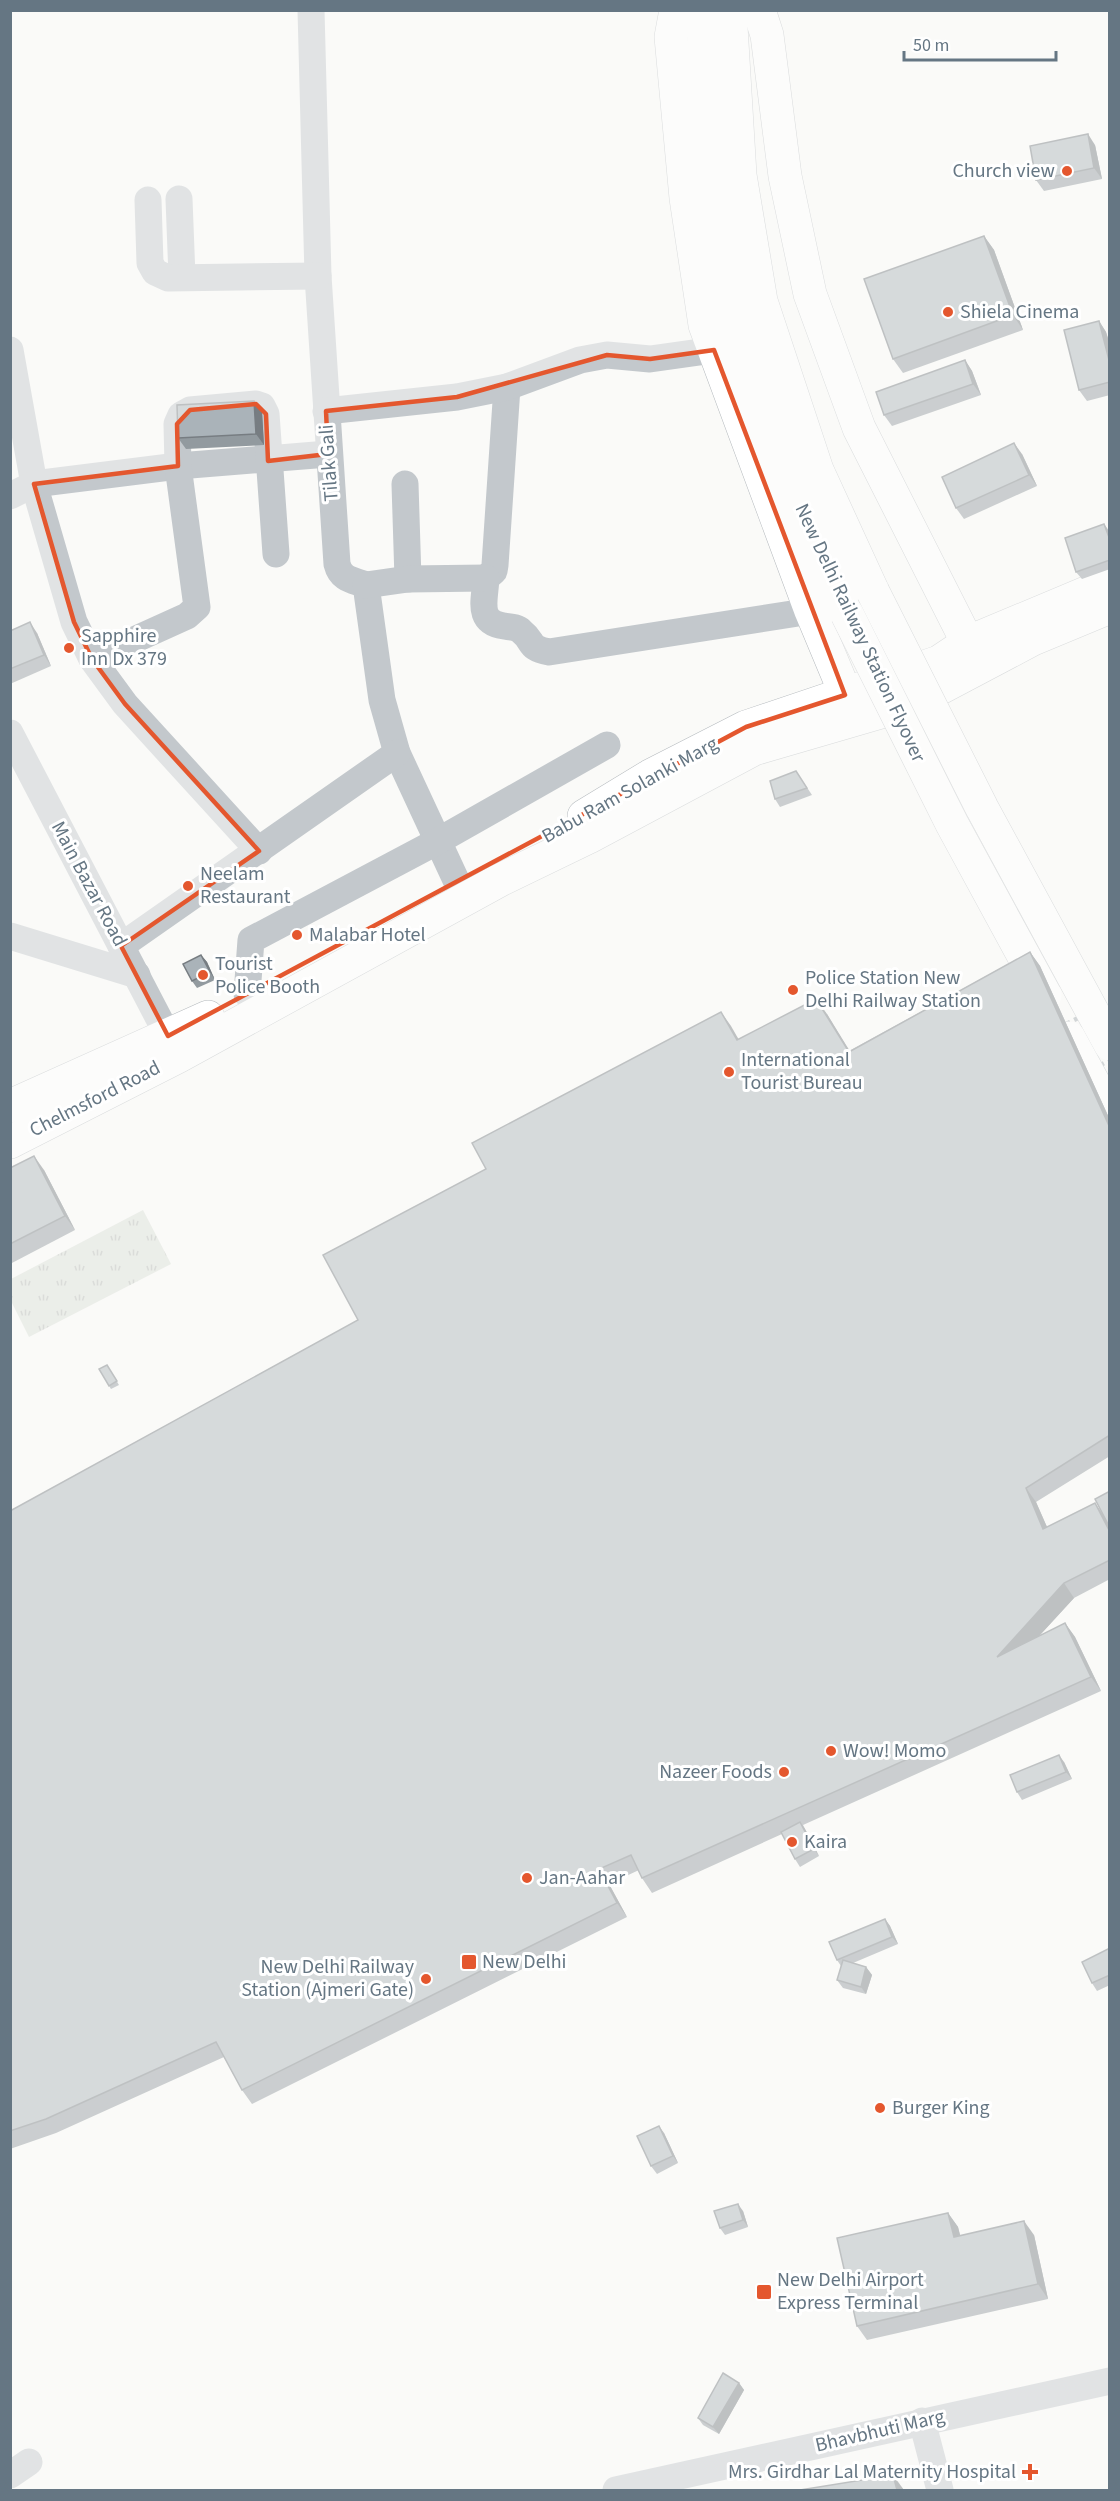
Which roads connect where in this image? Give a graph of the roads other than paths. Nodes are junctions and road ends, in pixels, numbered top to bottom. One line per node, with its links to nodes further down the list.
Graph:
1 (311, 10): 8 (street, Tilak Gali)
2 (676, 10): 11 (main road)
3 (702, 10): 42 (main road, New Delhi Railway Station Flyover, bridge)
4 (729, 10): 39 (main road, New Delhi Railway Station Flyover, bridge)
5 (759, 10): 26 (main road)
6 (180, 199): 9 (street)
7 (148, 200): 9 (street)
8 (318, 276): 9 (street); 13 (street, Tilak Gali)
9 (182, 277)
10 (10, 350): 18 (street)
11 (714, 350): 12 (street); 25 (main road)
12 (507, 387): 13 (street); 20 (street)
13 (326, 411): 14 (street, Tilak Gali)
14 (328, 454): 15 (street); 23 (street, Tilak Gali)
15 (268, 461): 16 (street); 16 (street); 19 (street)
16 (178, 466): 18 (street); 27 (street)
17 (405, 484): 21 (street)
18 (22, 490): 27 (street)
19 (276, 554)
20 (486, 578): 21 (street); 25 (street)
21 (408, 579): 23 (street)
22 (1110, 583): 26 (main road, Babu Ram Solanki Marg)
23 (366, 585): 31 (street)
24 (1110, 607): 26 (main road, Babu Ram Solanki Marg)
25 (811, 611): 28 (main road)
26 (974, 654): 28 (main road, Babu Ram Solanki Marg)
27 (92, 659): 33 (street)
28 (850, 707): 34 (main road, Babu Ram Solanki Marg); 40 (main road, Babu Ram Solanki Marg)
29 (10, 733): 36 (street, Main Bazar Road)
30 (607, 745): 32 (street)
31 (397, 753): 32 (street); 33 (street)
32 (438, 841): 34 (street); 38 (street)
33 (259, 851): 36 (street)
34 (456, 880): 38 (main road, Babu Ram Solanki Marg)
35 (10, 936): 37 (street)
36 (121, 946): 37 (street, Main Bazar Road)
37 (137, 975): 40 (street, Main Bazar Road)
38 (247, 994): 40 (main road, Babu Ram Solanki Marg)
39 (1110, 1044)
40 (173, 1046): 41 (main road, Chelmsford Road); 43 (main road, Chelmsford Road)
41 (10, 1106)
42 (1110, 1113)
43 (10, 1142)
44 (1110, 2381): 45 (street, Bhavbhuti Marg)
45 (922, 2421): 46 (street, Bhavbhuti Marg); 47 (street)
46 (616, 2490)
47 (940, 2490)

